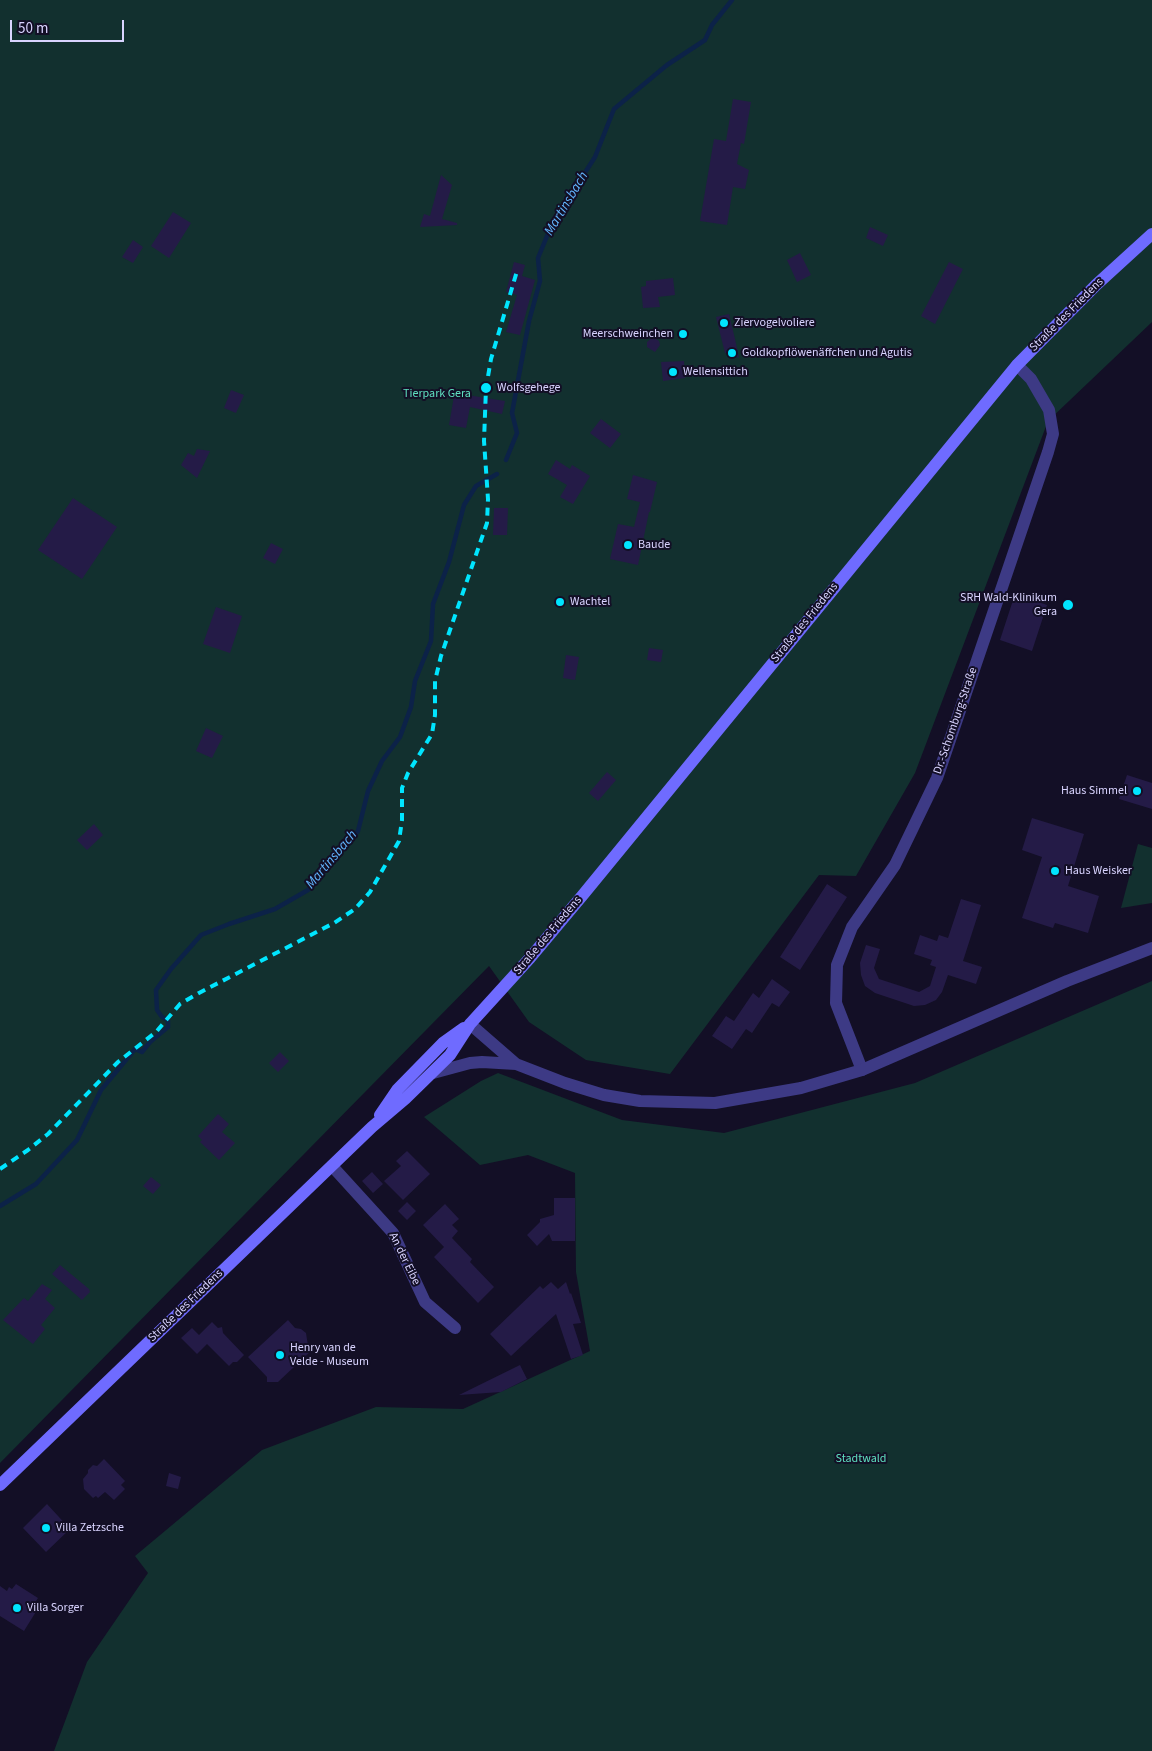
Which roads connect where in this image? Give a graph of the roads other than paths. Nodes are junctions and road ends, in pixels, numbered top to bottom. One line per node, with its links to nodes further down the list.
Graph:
1 (1152, 234): 2 (main road, Straße des Friedens)
2 (1017, 365): 4 (main road, Straße des Friedens); 6 (street, Dr.-Schomburg-Straße)
3 (1152, 948): 6 (street)
4 (470, 1024): 5 (street); 7 (main road, Straße des Friedens); 8 (main road, Straße des Friedens)
5 (516, 1064): 6 (street); 7 (street)
6 (862, 1070)
7 (433, 1073): 8 (main road, Straße des Friedens)
8 (372, 1127): 9 (main road, Straße des Friedens)
9 (332, 1166): 10 (street, An der Eibe); 11 (main road, Straße des Friedens)
10 (455, 1328)
11 (0, 1485)

